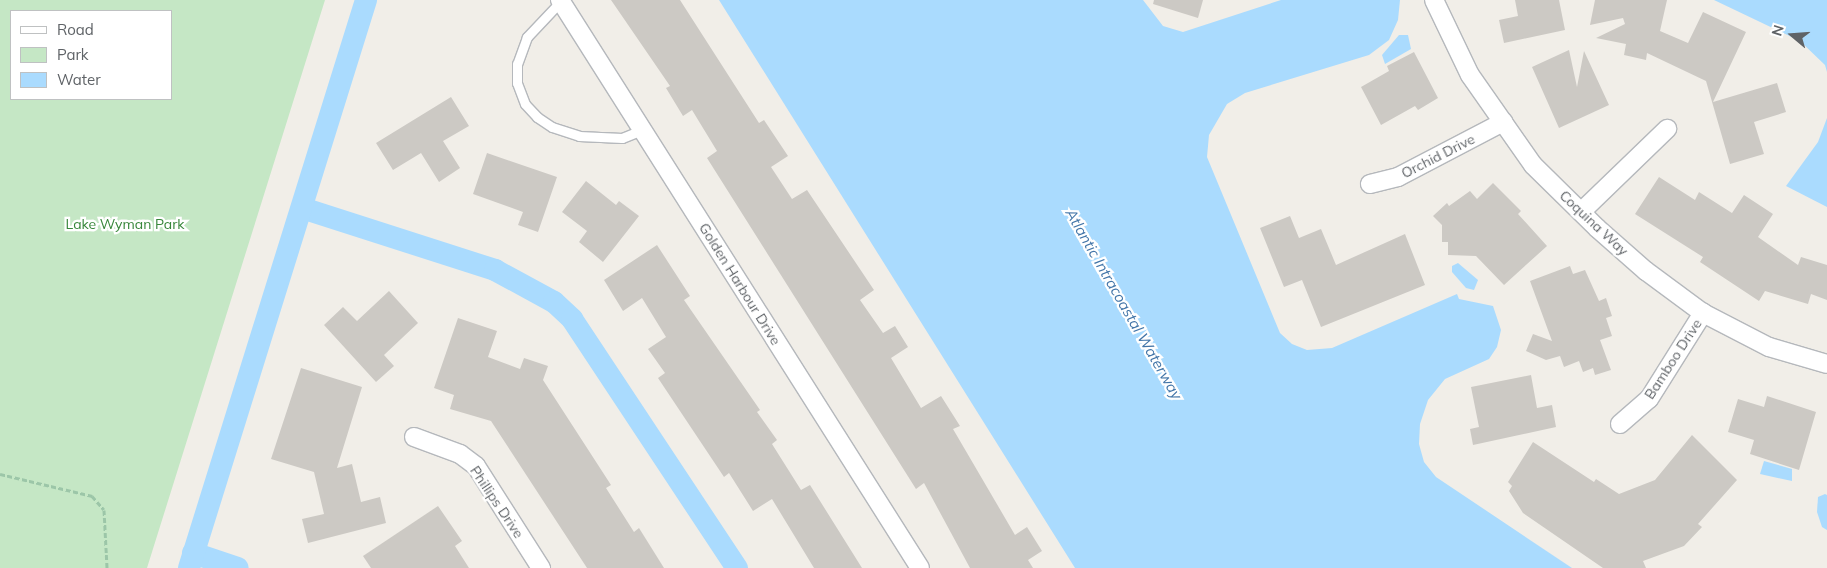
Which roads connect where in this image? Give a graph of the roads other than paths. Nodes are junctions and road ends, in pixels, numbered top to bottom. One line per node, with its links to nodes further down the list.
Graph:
1 (1434, 0): 3 (street, Coquina Way)
2 (560, 1): 5 (street, Golden Harbour Drive); 5 (lane)
3 (1503, 122): 6 (street, Orchid Drive); 7 (street, Coquina Way)
4 (1667, 129): 7 (street)
5 (642, 130): 13 (street, Golden Harbour Drive)
6 (1370, 184)
7 (1581, 212): 8 (street, Coquina Way)
8 (1703, 313): 9 (street, Coquina Way); 10 (street, Bamboo Drive)
9 (1827, 364)
10 (1620, 424)
11 (414, 437): 12 (street, Phillips Drive)
12 (541, 568)
13 (920, 568)

